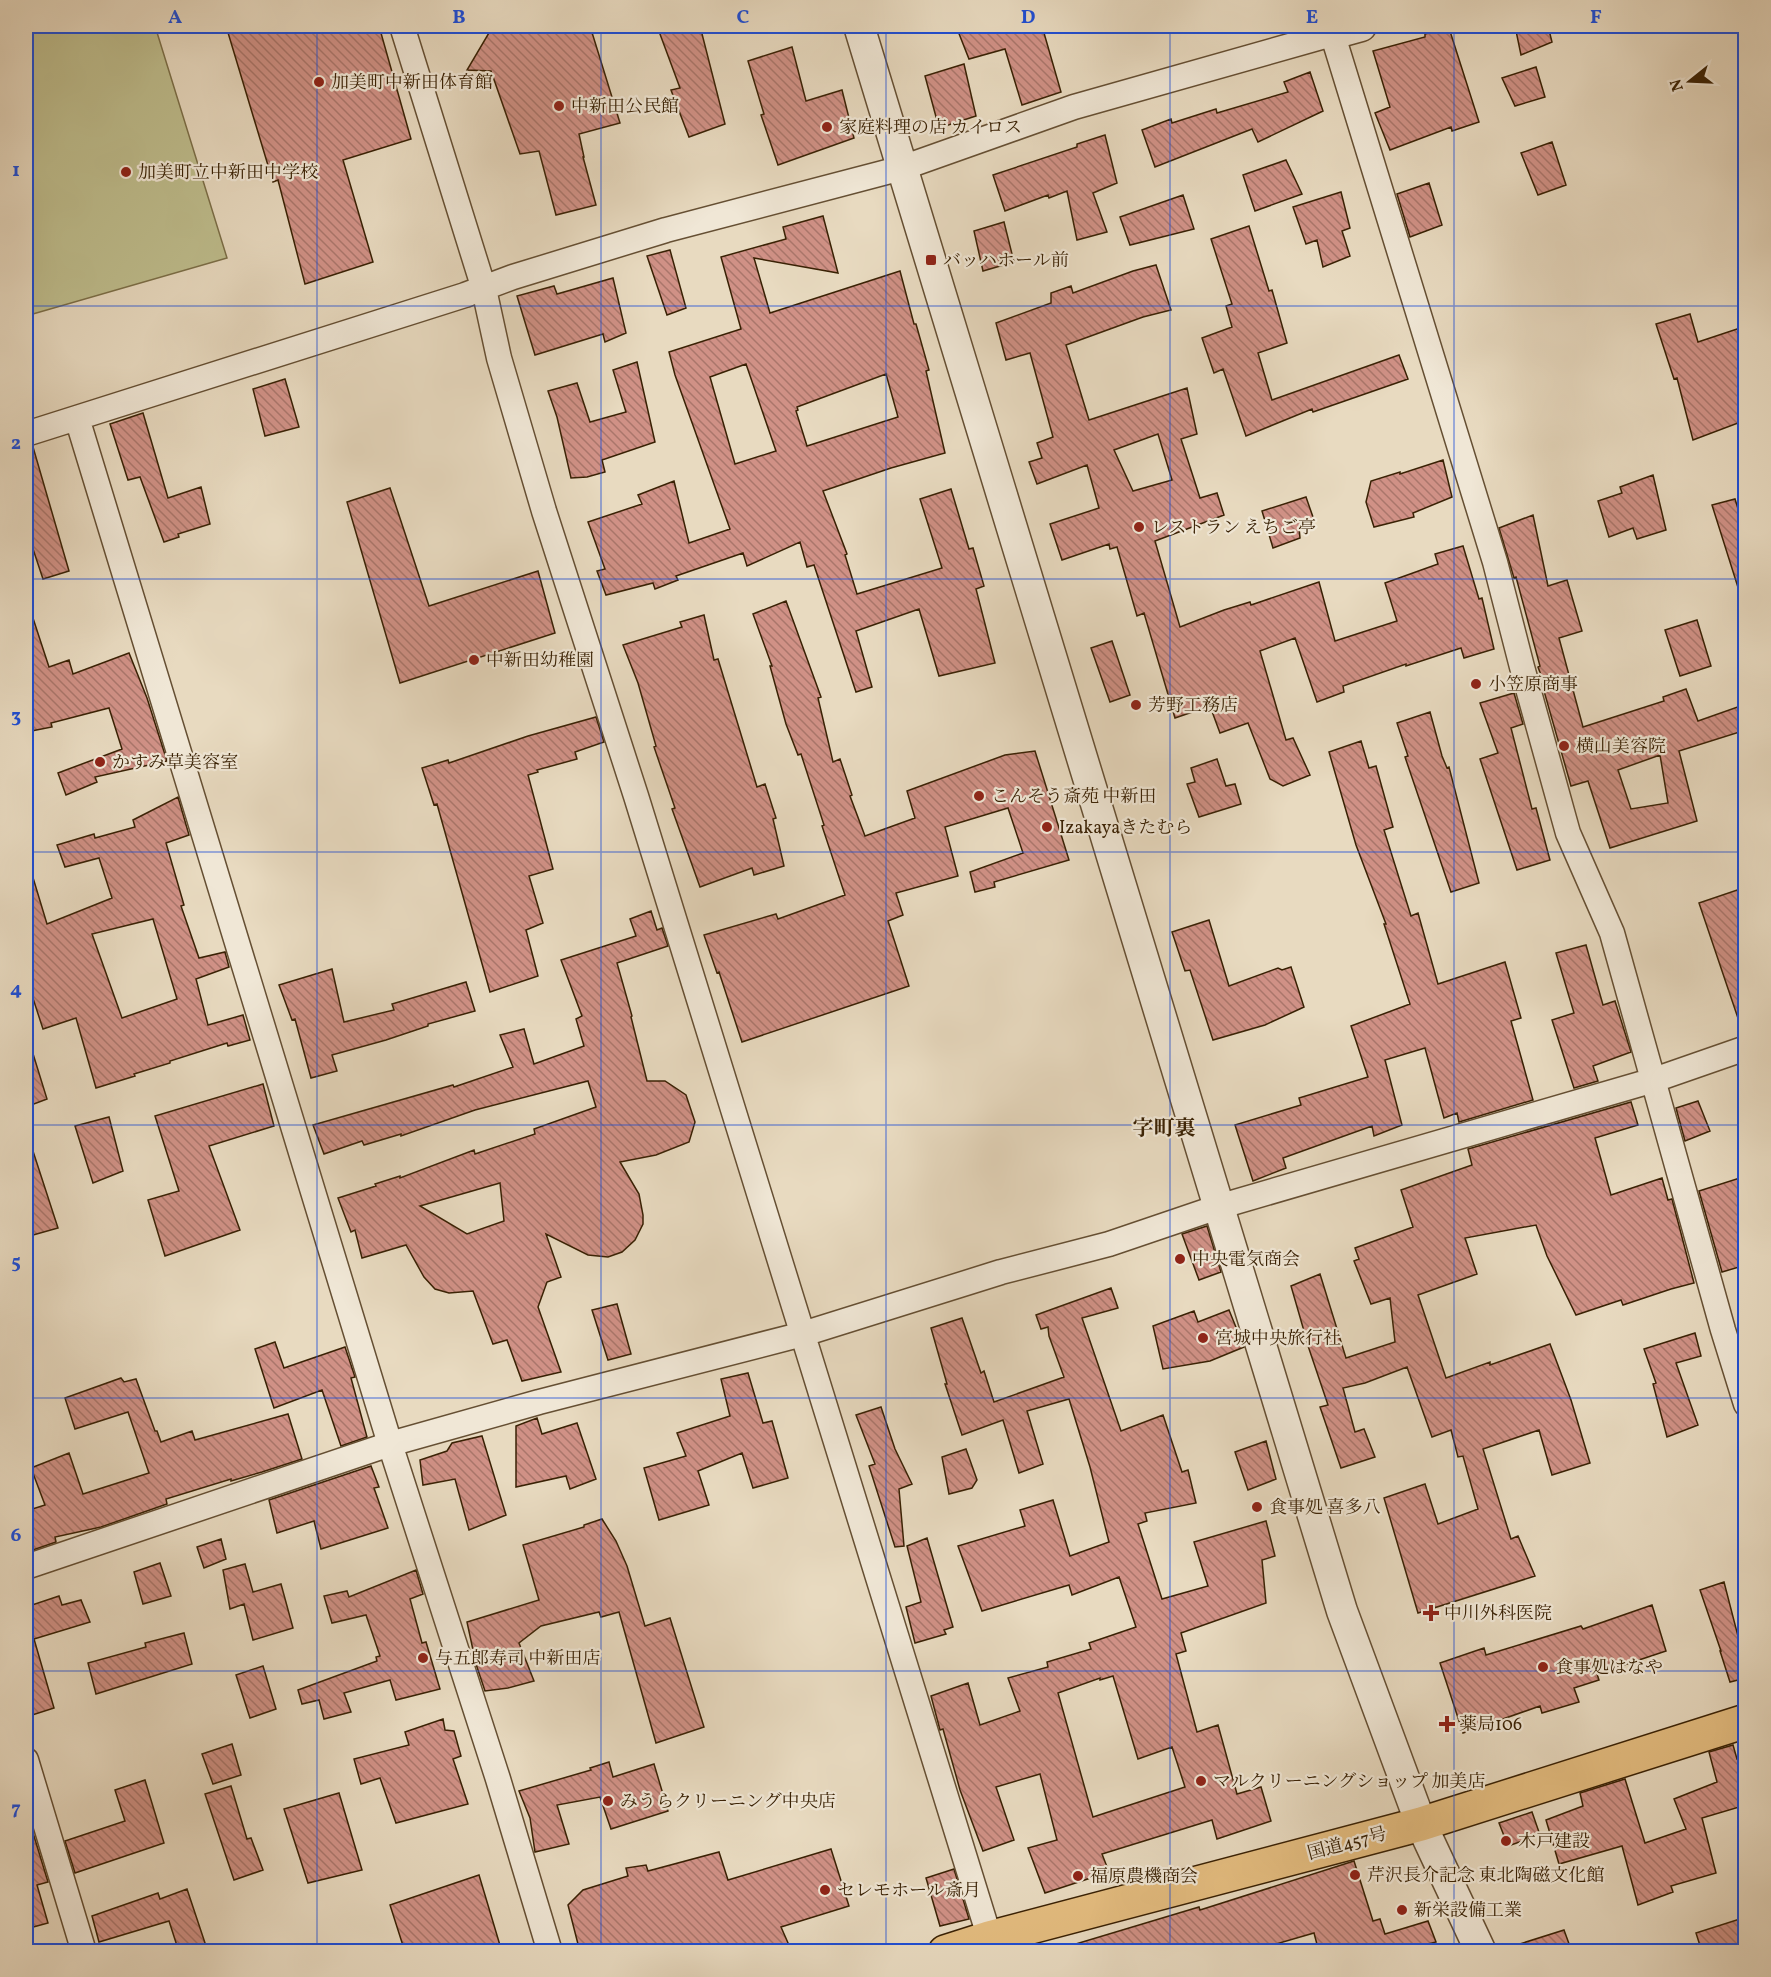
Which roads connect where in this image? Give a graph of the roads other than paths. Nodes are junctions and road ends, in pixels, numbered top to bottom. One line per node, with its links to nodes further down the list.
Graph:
1 (402, 26): 6 (street)
2 (859, 26): 5 (street)
3 (1361, 26): 4 (street)
4 (1331, 30): 5 (street); 10 (street)
5 (902, 168): 6 (street); 11 (street)
6 (484, 289): 7 (street); 12 (street)
7 (77, 418): 8 (street); 14 (street)
8 (26, 434)
9 (1746, 1048): 10 (street)
10 (1654, 1080): 11 (street); 13 (street)
11 (1218, 1207): 12 (street); 18 (street)
12 (803, 1334): 14 (street); 19 (street)
13 (1746, 1404)
14 (390, 1444): 15 (street); 21 (street)
15 (26, 1568)
16 (1746, 1721): 18 (highway, 国道457号)
17 (26, 1760): 20 (street)
18 (1421, 1824): 19 (highway, 国道457号); 23 (street)
19 (992, 1945): 22 (highway, 国道457号)
20 (84, 1952)
21 (550, 1952)
22 (945, 1952)
23 (1481, 1952)

